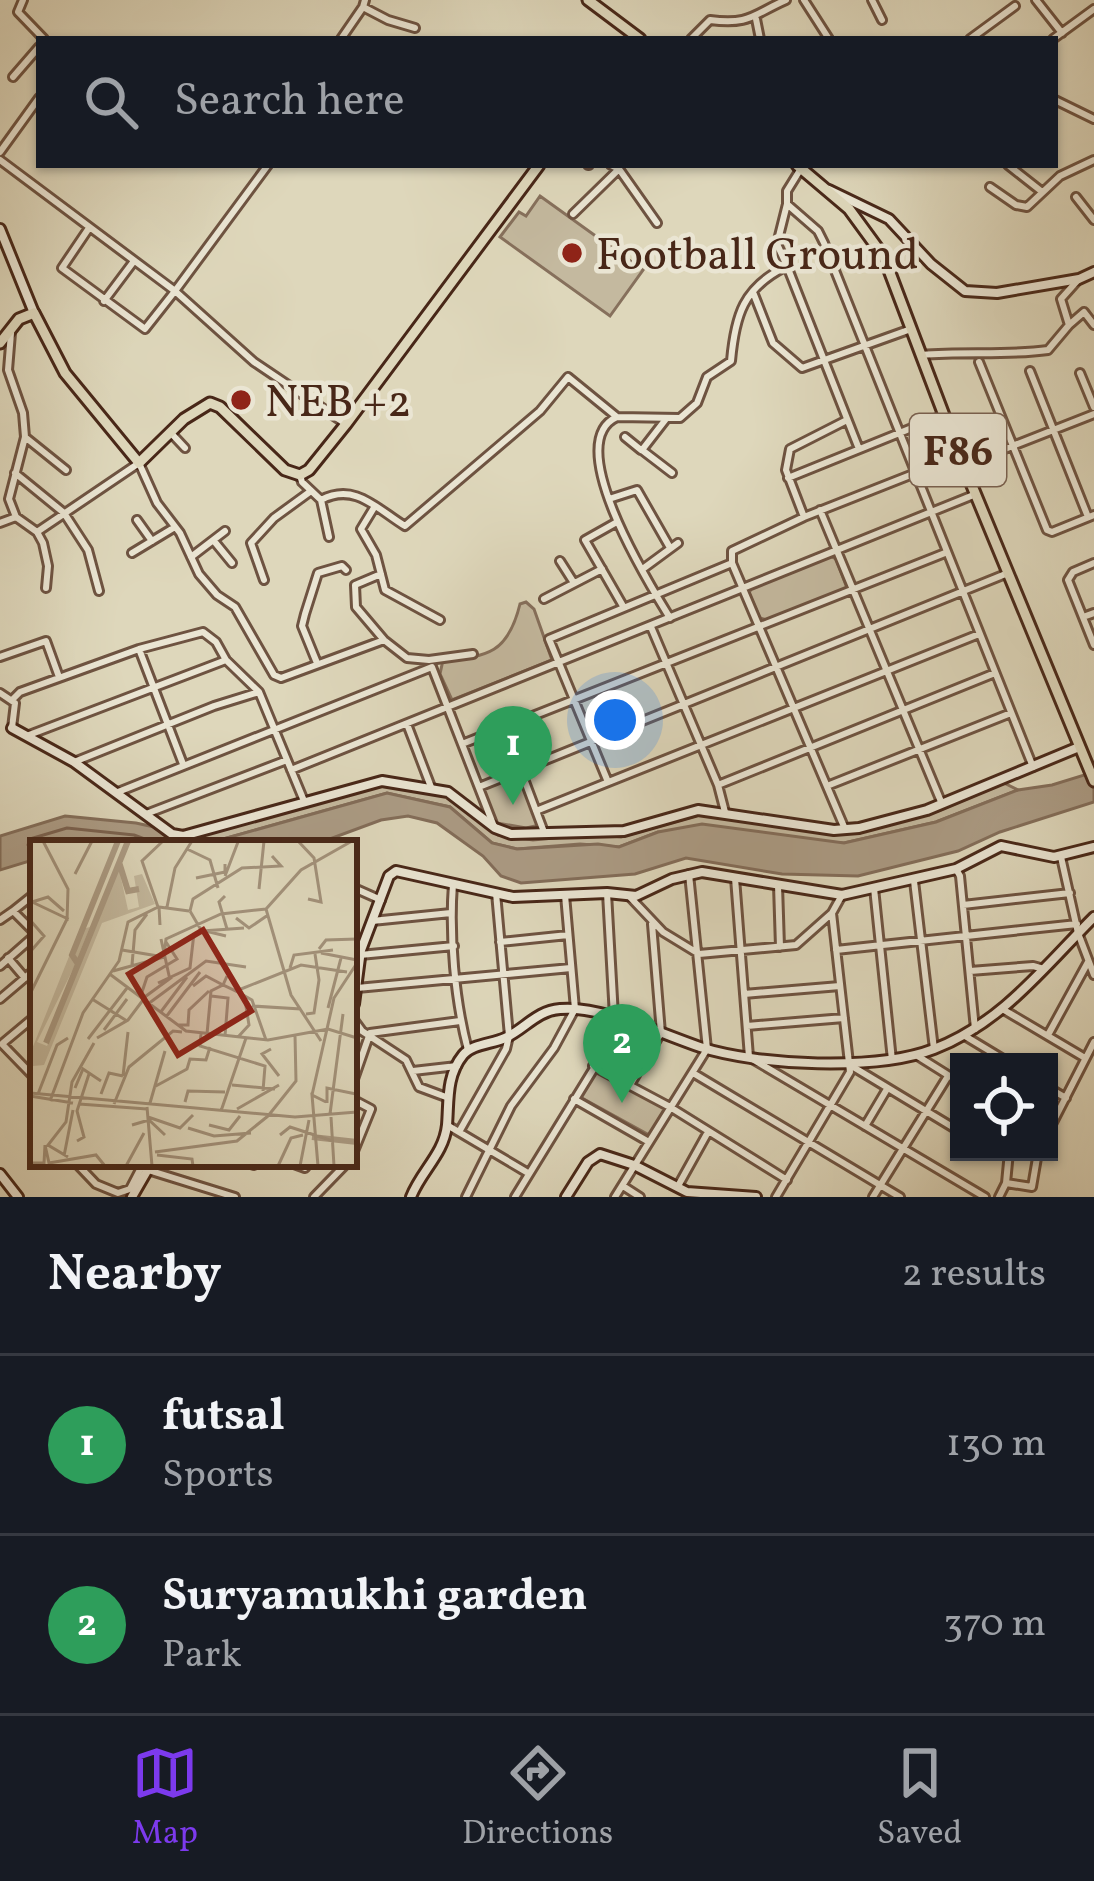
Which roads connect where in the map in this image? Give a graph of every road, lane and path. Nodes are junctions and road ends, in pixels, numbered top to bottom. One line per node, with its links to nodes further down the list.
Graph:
1 (23, 0): 22 (street)
2 (588, 0): 16 (main road)
3 (786, 0): 11 (street)
4 (804, 0): 19 (street)
5 (872, 0): 12 (street)
6 (1023, 0): 9 (street)
7 (1036, 0): 14 (street)
8 (365, 2): 13 (street); 15 (street)
9 (1013, 3): 20 (street)
10 (1094, 9): 14 (street)
11 (756, 19): 17 (street); 18 (street)
12 (882, 20)
13 (415, 28)
14 (1062, 32): 21 (street)
15 (343, 36)
16 (633, 36)
17 (694, 36)
18 (759, 36)
19 (827, 36)
20 (974, 36)
21 (1057, 36)
22 (36, 37)
23 (36, 49): 24 (street)
24 (14, 77)
25 (1058, 101): 27 (street)
26 (36, 102): 28 (street)
27 (1094, 119)
28 (0, 156): 45 (street)
29 (1094, 160): 39 (street)
30 (266, 168): 52 (street)
31 (537, 168): 72 (main road)
32 (614, 168): 42 (street)
33 (616, 168): 44 (street)
34 (799, 168): 41 (street)
35 (800, 168): 38 (main road, F86)
36 (1012, 168): 39 (street)
37 (990, 187): 39 (street)
38 (829, 190): 51 (street); 58 (main road, F86)
39 (1041, 190)
40 (1076, 197): 43 (street)
41 (787, 204): 49 (street); 61 (street)
42 (573, 214)
43 (1094, 220)
44 (657, 223)
45 (89, 228): 48 (street); 54 (street)
46 (0, 229): 47 (street)
47 (5, 251): 55 (street)
48 (134, 261): 52 (street); 54 (street)
49 (788, 266): 53 (street); 63 (street)
50 (1094, 272): 51 (street)
51 (1079, 279): 56 (street)
52 (175, 291): 54 (street); 72 (street)
53 (753, 292): 63 (street); 70 (street)
54 (104, 301)
55 (34, 313): 59 (main road); 82 (main road)
56 (1069, 325): 57 (street); 62 (street)
57 (1094, 325)
58 (911, 329): 61 (street); 62 (main road, F86)
59 (9, 330): 60 (main road); 76 (street)
60 (0, 343)
61 (864, 345): 63 (street); 75 (street)
62 (922, 355): 68 (main road, F86)
63 (824, 361): 71 (street)
64 (979, 362): 78 (street)
65 (1030, 370): 73 (street)
66 (1080, 373): 67 (street)
67 (1094, 410): 73 (street)
68 (944, 415): 75 (street); 83 (main road, F86)
69 (617, 417): 70 (street); 92 (street); 94 (street)
70 (666, 419): 81 (street)
71 (846, 420): 80 (street); 89 (street)
72 (346, 424): 88 (main road)
73 (1054, 430): 78 (street); 98 (street)
74 (170, 432): 79 (street); 82 (main road); 88 (main road)
75 (897, 434): 80 (street); 87 (street)
76 (26, 437): 84 (street); 85 (street)
77 (625, 437): 81 (street)
78 (1013, 446): 83 (street); 98 (street)
79 (185, 448)
80 (860, 449): 89 (street)
81 (642, 450): 86 (street)
82 (139, 463): 96 (street); 104 (street)
83 (964, 465): 91 (main road, F86)
84 (66, 470)
85 (15, 473): 96 (street); 99 (street)
86 (673, 473)
87 (914, 474): 95 (street); 97 (street)
88 (300, 475): 90 (street)
89 (788, 478): 100 (street)
90 (311, 491): 93 (street); 125 (street)
91 (976, 494): 97 (street); 123 (main road, F86)
92 (609, 499): 102 (street); 111 (street)
93 (321, 500): 94 (street); 107 (street)
94 (375, 506): 124 (street)
95 (820, 510): 100 (street); 112 (street)
96 (64, 513): 105 (street); 130 (street)
97 (929, 514): 112 (street); 113 (street)
98 (1091, 516)
99 (16, 517): 103 (street); 105 (street)
100 (804, 517): 118 (street)
101 (137, 520): 109 (street)
102 (617, 522): 120 (street); 121 (street)
103 (0, 523)
104 (176, 527): 109 (street); 115 (street)
105 (37, 532): 127 (street)
106 (225, 532): 108 (street)
107 (329, 537)
108 (214, 541): 115 (street); 117 (street)
109 (152, 542): 114 (street)
110 (679, 543): 111 (street)
111 (669, 547): 120 (street)
112 (836, 550): 128 (street); 129 (street)
113 (945, 553): 129 (street); 131 (street)
114 (132, 554)
115 (191, 557): 150 (street)
116 (560, 561): 126 (street)
117 (232, 563)
118 (732, 563): 128 (street); 132 (street)
119 (1094, 563): 136 (street)
120 (644, 568): 132 (street)
121 (602, 569): 126 (street); 134 (street)
122 (346, 570): 150 (street)
123 (1008, 573): 131 (street); 177 (main road, F86)
124 (381, 574): 138 (street); 143 (street)
125 (264, 580)
126 (574, 583): 133 (street)
127 (46, 588)
128 (744, 589): 137 (street); 140 (street)
129 (853, 590): 140 (street); 141 (street)
130 (99, 591)
131 (962, 592): 141 (street); 142 (street)
132 (656, 595): 134 (street); 137 (street)
133 (544, 598)
134 (622, 606): 149 (street)
135 (1094, 613): 136 (street)
136 (1083, 617): 144 (street)
137 (670, 618): 139 (street)
138 (440, 620)
139 (650, 626): 149 (street); 152 (street)
140 (760, 627): 152 (street); 153 (street)
141 (869, 630): 153 (street); 154 (street)
142 (979, 634): 154 (street); 155 (street)
143 (384, 640): 150 (street); 151 (street)
144 (1094, 645)
145 (139, 649): 148 (street); 156 (street); 157 (street)
146 (473, 654): 151 (street)
147 (0, 657): 156 (street)
148 (226, 660): 157 (street); 158 (street)
149 (558, 662): 161 (street); 163 (street)
150 (317, 663)
151 (431, 663): 163 (street); 170 (street)
152 (666, 663): 161 (street); 162 (street)
153 (776, 666): 162 (street); 164 (street)
154 (886, 670): 164 (street); 165 (street)
155 (995, 673): 165 (street); 166 (street)
156 (59, 677): 160 (street)
157 (153, 685): 167 (street); 171 (street)
158 (259, 692): 167 (street); 170 (street)
159 (0, 693): 160 (street)
160 (13, 699): 169 (street)
161 (574, 700): 172 (street); 173 (street)
162 (684, 705): 172 (street); 174 (street)
163 (448, 707): 168 (street); 173 (street)
164 (793, 708): 174 (street); 175 (street)
165 (903, 710): 175 (street); 176 (street)
166 (1011, 713): 176 (street); 181 (street)
167 (168, 724): 179 (street); 180 (street)
168 (407, 724): 182 (street); 189 (street)
169 (12, 728): 171 (street)
170 (275, 730): 178 (street); 180 (street)
171 (29, 735): 179 (street)
172 (591, 741): 183 (street); 184 (street)
173 (462, 744): 188 (street)
174 (701, 744): 184 (street); 186 (street)
175 (811, 747): 186 (street); 187 (street)
176 (920, 748): 187 (street); 192 (street)
177 (1086, 754): 181 (street); 185 (main road, F86)
178 (287, 760): 182 (street); 195 (street)
179 (74, 762): 190 (street)
180 (183, 764): 190 (street)
181 (1033, 767): 192 (street)
182 (291, 770): 191 (street)
183 (520, 771): 188 (street); 193 (street)
184 (608, 782): 193 (street)
185 (1094, 782)
186 (718, 785): 194 (street)
187 (827, 786): 197 (street)
188 (479, 787): 196 (street)
189 (430, 788): 191 (street); 196 (street)
190 (118, 792): 195 (street)
191 (304, 801): 195 (street)
192 (942, 804): 197 (street)
193 (536, 811): 198 (street)
194 (724, 812): 197 (street); 198 (street)
195 (146, 814)
196 (495, 828): 198 (street)
197 (845, 829)
198 (545, 835)
199 (1094, 847): 200 (street)
200 (1061, 857): 201 (street); 211 (street)
201 (956, 869): 204 (street); 217 (street)
202 (689, 874): 203 (street); 214 (street); 237 (street)
203 (735, 878): 206 (street); 236 (street)
204 (914, 881): 207 (street); 230 (street)
205 (453, 884): 209 (street); 216 (street); 220 (street)
206 (778, 885): 213 (street); 234 (street)
207 (874, 888): 213 (street); 233 (street)
208 (357, 889): 216 (street)
209 (496, 893): 212 (street); 231 (street)
210 (607, 893): 212 (street); 214 (street); 256 (street)
211 (1070, 893): 217 (street); 225 (street)
212 (565, 895): 227 (street)
213 (842, 895): 219 (street)
214 (629, 896): 224 (street)
215 (30, 897): 218 (street)
216 (380, 900): 223 (street)
217 (963, 905): 229 (street)
218 (13, 911): 222 (street); 226 (street)
219 (832, 913): 234 (street); 235 (street)
220 (451, 914): 223 (street); 232 (street)
221 (1094, 917): 225 (street)
222 (0, 920)
223 (372, 922): 238 (street)
224 (652, 923): 237 (street); 264 (street)
225 (1077, 929): 229 (street); 240 (street); 243 (street)
226 (30, 931)
227 (568, 935): 231 (street); 242 (street)
228 (30, 937): 239 (street)
229 (966, 938): 230 (street); 244 (street)
230 (923, 941): 233 (street); 271 (street)
231 (499, 942): 245 (street)
232 (454, 946): 238 (street); 248 (street)
233 (881, 946): 235 (street); 278 (street)
234 (780, 948): 236 (street)
235 (836, 950): 250 (street)
236 (740, 952): 237 (street); 252 (street)
237 (699, 954): 270 (street)
238 (360, 955): 249 (street)
239 (8, 958): 241 (street); 246 (street)
240 (1089, 959): 247 (street); 265 (street)
241 (0, 966)
242 (572, 968): 245 (street); 254 (street)
243 (1044, 969): 244 (street); 255 (street)
244 (969, 971): 262 (street)
245 (502, 973): 248 (street); 266 (street)
246 (29, 975): 253 (street)
247 (1094, 975)
248 (458, 978): 251 (street); 259 (street)
249 (357, 979)
250 (840, 986): 252 (street); 257 (street)
251 (357, 987)
252 (744, 994): 261 (street)
253 (0, 999)
254 (575, 1010): 256 (street); 266 (street); 308 (street)
255 (1004, 1010): 262 (street); 265 (street)
256 (611, 1018): 264 (street); 281 (street)
257 (844, 1018): 261 (street); 279 (street)
258 (30, 1021): 269 (street)
259 (460, 1021): 263 (street); 272 (street)
260 (357, 1024): 263 (street)
261 (747, 1026): 275 (street)
262 (975, 1029): 267 (street)
263 (370, 1033): 283 (street); 284 (street)
264 (662, 1033): 270 (street); 288 (street)
265 (1048, 1035): 276 (street)
266 (509, 1036): 272 (street); 303 (street)
267 (965, 1036): 271 (street); 273 (street)
268 (1094, 1042): 276 (street)
269 (1, 1045): 282 (street)
270 (707, 1049): 275 (street); 285 (street)
271 (934, 1049): 274 (street)
272 (468, 1050): 280 (street)
273 (993, 1053)
274 (916, 1055): 278 (street); 287 (street)
275 (749, 1057): 279 (street); 295 (street)
276 (1085, 1058): 293 (street)
277 (30, 1060): 282 (street)
278 (892, 1060): 279 (street)
279 (850, 1065): 289 (street); 295 (street)
280 (457, 1066): 284 (street); 291 (street)
281 (593, 1066): 288 (street); 292 (street)
282 (22, 1067): 286 (street)
283 (357, 1070)
284 (413, 1071): 291 (street)
285 (693, 1073): 296 (street); 306 (street)
286 (30, 1074)
287 (948, 1076): 297 (street)
288 (630, 1084): 296 (street)
289 (887, 1089): 297 (street); 301 (street)
290 (1058, 1093): 293 (street)
291 (446, 1097): 300 (street)
292 (573, 1098): 305 (street); 317 (street)
293 (1066, 1098): 298 (street)
294 (357, 1102): 299 (street)
295 (831, 1106): 301 (street); 306 (street)
296 (670, 1107): 304 (street); 305 (street)
297 (925, 1112): 302 (street); 307 (street)
298 (1058, 1113)
299 (359, 1124)
300 (447, 1125): 303 (street); 328 (street)
301 (866, 1126): 307 (street)
302 (950, 1126)
303 (459, 1132): 308 (street)
304 (708, 1132): 319 (street); 323 (street)
305 (649, 1142): 311 (street)
306 (810, 1142): 319 (street); 321 (street)
307 (902, 1148): 321 (street); 338 (street)
308 (490, 1152): 317 (street); 329 (street)
309 (1009, 1161): 320 (street)
310 (1036, 1161): 320 (street)
311 (634, 1165): 322 (street); 323 (street); 331 (street)
312 (80, 1167): 313 (street)
313 (147, 1167)
314 (147, 1167): 325 (street)
315 (151, 1167): 326 (street)
316 (343, 1167): 327 (street)
317 (528, 1173): 330 (street)
318 (0, 1174): 324 (street)
319 (787, 1180): 335 (street)
320 (1006, 1183): 339 (street)
321 (880, 1185): 336 (street); 337 (street)
322 (622, 1186): 332 (street); 333 (street)
323 (677, 1188): 334 (street)
324 (14, 1196)
325 (132, 1197)
326 (235, 1197)
327 (314, 1197)
328 (411, 1197)
329 (466, 1197)
330 (515, 1197)
331 (566, 1197)
332 (614, 1197)
333 (640, 1197)
334 (756, 1197)
335 (776, 1197)
336 (873, 1197)
337 (900, 1197)
338 (985, 1197)
339 (999, 1197)

